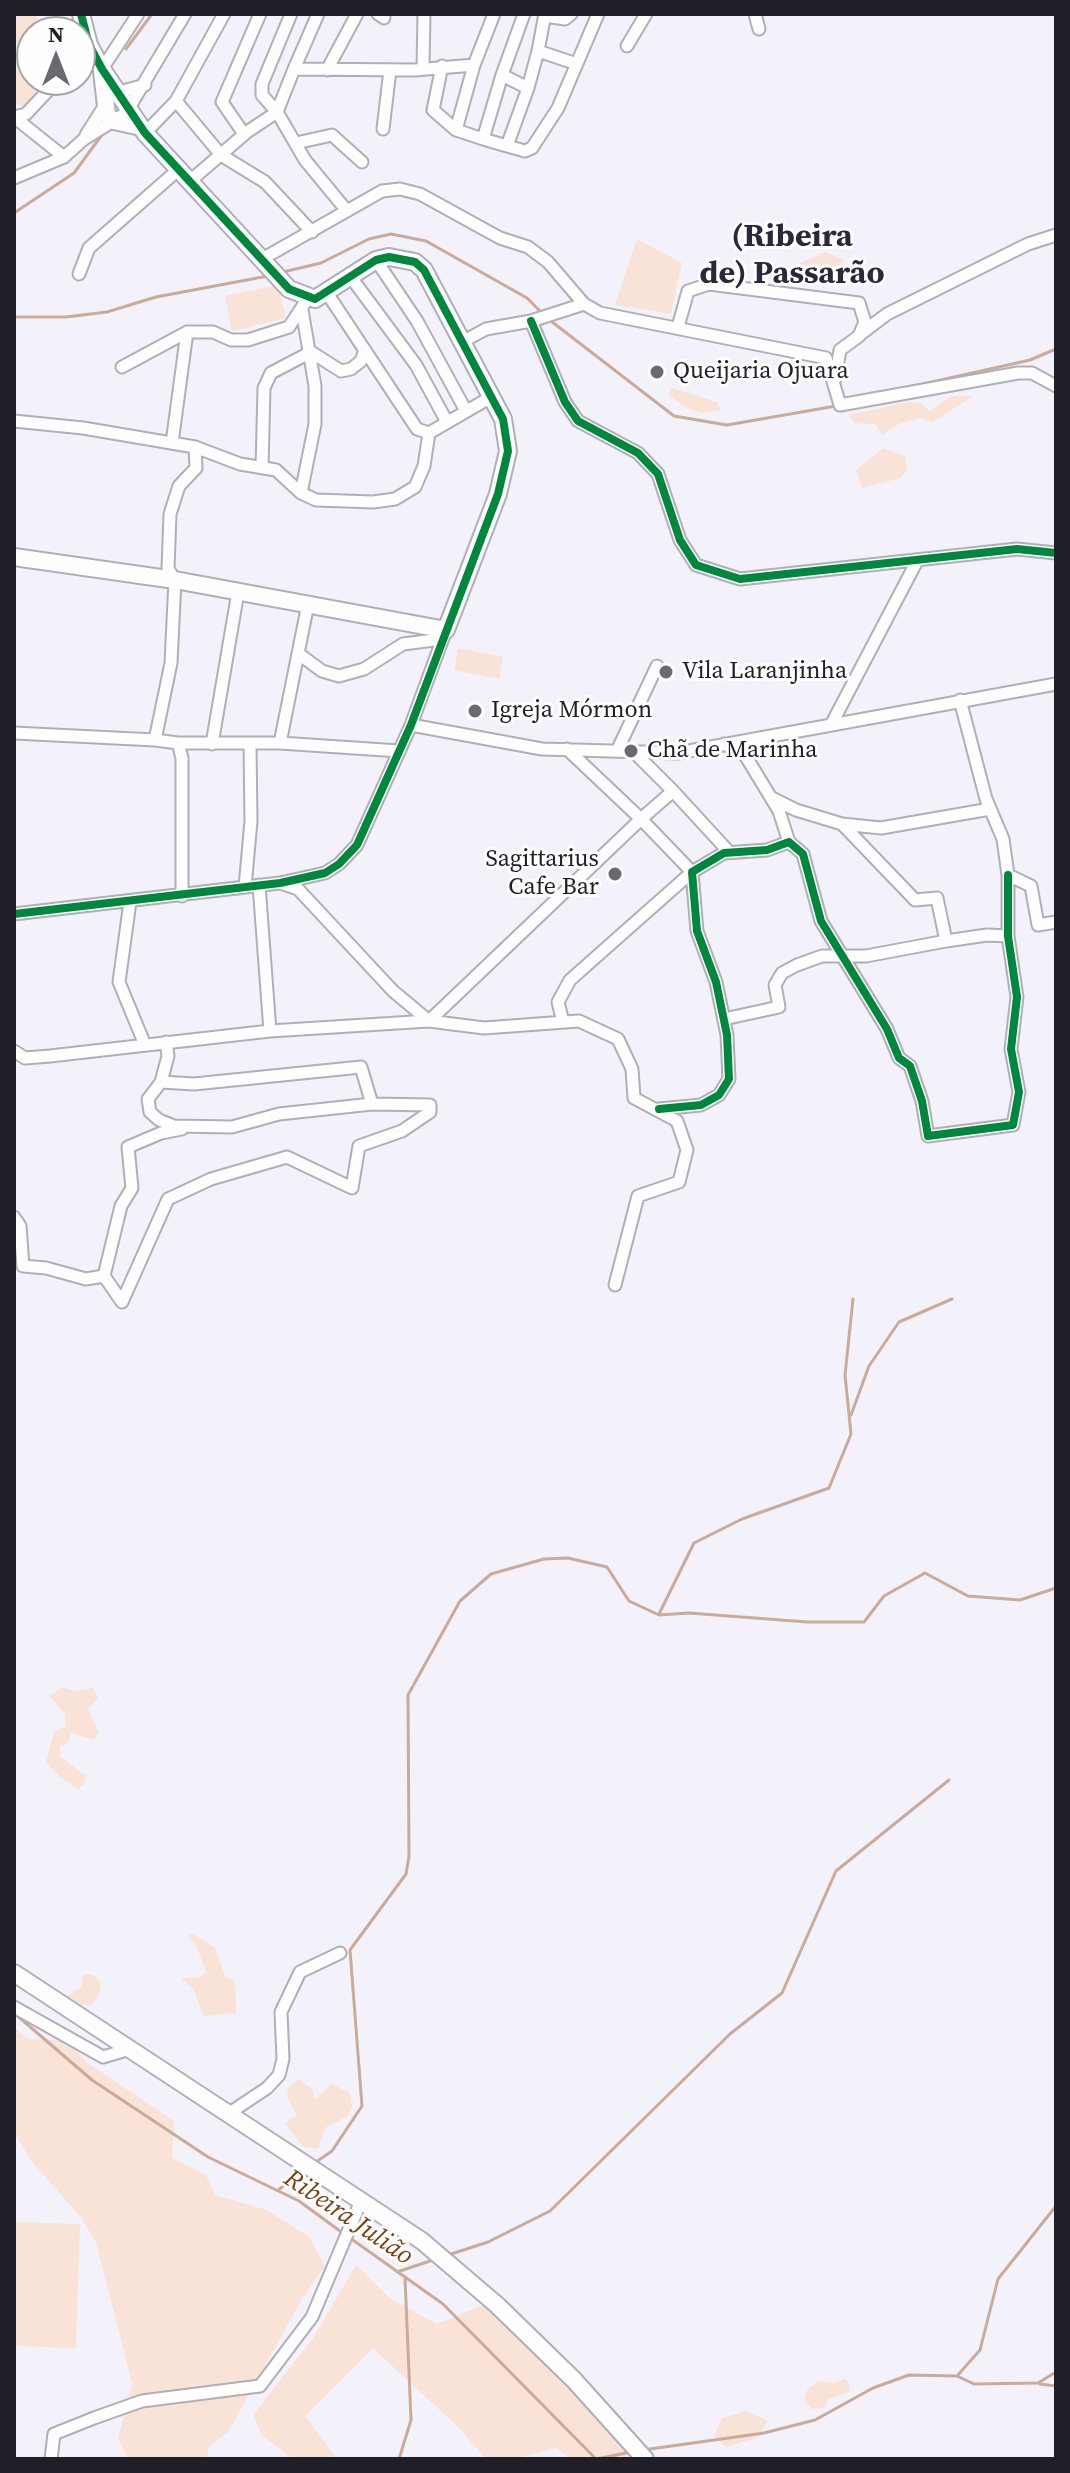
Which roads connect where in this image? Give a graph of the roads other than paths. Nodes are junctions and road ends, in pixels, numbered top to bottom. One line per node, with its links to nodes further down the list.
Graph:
1 (138, 14): 24 (street)
2 (185, 14): 29 (street)
3 (224, 14): 33 (street)
4 (260, 14): 41 (street)
5 (291, 14): 36 (street)
6 (318, 14): 25 (street)
7 (357, 14): 26 (street)
8 (424, 14): 23 (street)
9 (494, 14): 21 (street)
10 (524, 14): 28 (street)
11 (571, 14): 15 (street)
12 (598, 14): 20 (street)
13 (646, 14): 17 (street)
14 (755, 14): 16 (street)
15 (545, 15): 18 (street)
16 (759, 29)
17 (627, 46)
18 (538, 51): 20 (street); 30 (street)
19 (96, 62): 24 (street)
20 (577, 64): 45 (street)
21 (474, 65): 22 (street); 40 (street)
22 (442, 66): 23 (street); 40 (street)
23 (423, 67): 27 (street)
24 (102, 69): 31 (street); 34 (street)
25 (294, 69): 26 (street); 36 (street)
26 (327, 70): 27 (street)
27 (390, 70): 38 (street)
28 (502, 75): 30 (street); 43 (street)
29 (145, 85): 31 (street); 35 (street)
30 (528, 88): 45 (street)
31 (118, 91): 34 (street); 35 (street)
32 (43, 96): 47 (street)
33 (176, 101): 39 (street); 46 (street)
34 (104, 106): 37 (street); 42 (street)
35 (130, 108): 37 (street); 39 (street)
36 (277, 112): 41 (street); 44 (street)
37 (114, 121): 39 (street); 42 (street)
38 (383, 129)
39 (143, 130): 49 (street)
40 (456, 130): 43 (street)
41 (244, 134): 46 (street)
42 (84, 139): 47 (street)
43 (483, 139): 45 (street)
44 (296, 143): 48 (street); 51 (street)
45 (507, 146)
46 (221, 155): 49 (street); 52 (street)
47 (64, 157): 50 (street)
48 (362, 162)
49 (184, 175): 55 (street); 56 (street)
50 (14, 178)
51 (347, 211): 52 (street); 60 (street)
52 (312, 232): 55 (street)
53 (1056, 235): 64 (street)
54 (376, 260): 57 (street); 65 (street); 72 (street)
55 (264, 261): 59 (street)
56 (79, 274)
57 (350, 276): 58 (street); 74 (street)
58 (327, 293): 59 (street); 66 (street)
59 (305, 303): 63 (street); 67 (street)
60 (584, 304): 61 (street); 62 (street)
61 (531, 321): 65 (street); 82 (street)
62 (678, 327): 64 (street); 70 (street)
63 (187, 332): 68 (street); 76 (street)
64 (859, 336): 70 (street)
65 (464, 341): 71 (street)
66 (365, 350): 67 (street); 75 (street)
67 (311, 352): 78 (street); 79 (street)
68 (122, 367)
69 (1056, 386): 70 (street)
70 (836, 389)
71 (491, 397): 72 (street); 86 (street)
72 (466, 411): 74 (street)
73 (14, 421): 76 (street)
74 (447, 422): 75 (street)
75 (429, 433): 79 (street)
76 (172, 443): 77 (street)
77 (195, 447): 78 (street); 83 (street)
78 (262, 468): 79 (street)
79 (301, 493)
80 (1056, 553): 82 (street)
81 (14, 557): 83 (street)
82 (917, 561): 92 (street)
83 (175, 580): 84 (street); 94 (street)
84 (238, 592): 85 (street); 97 (street)
85 (308, 604): 86 (street); 87 (street)
86 (444, 635): 87 (street); 91 (street)
87 (299, 654): 96 (street)
88 (657, 666): 102 (street)
89 (1055, 683): 90 (street)
90 (960, 700): 92 (street); 106 (street)
91 (411, 725): 100 (street); 101 (street)
92 (831, 725): 99 (street)
93 (14, 733): 94 (street)
94 (155, 740): 95 (street)
95 (178, 743): 97 (street); 116 (street)
96 (280, 743): 98 (street); 101 (street)
97 (212, 744): 98 (street)
98 (250, 744): 115 (street)
99 (723, 744): 103 (street); 105 (street)
100 (567, 749): 102 (street); 107 (street)
101 (399, 751): 113 (street)
102 (617, 751): 103 (street)
103 (635, 753): 104 (street)
104 (673, 791): 107 (street); 110 (street)
105 (772, 798): 108 (street); 109 (street)
106 (990, 809): 108 (street); 112 (street)
107 (641, 819): 111 (street); 125 (street)
108 (842, 824): 121 (street)
109 (789, 842): 110 (street); 122 (street)
110 (729, 852): 111 (street)
111 (692, 872): 124 (street); 126 (street)
112 (1008, 875): 119 (street); 120 (street)
113 (280, 883): 114 (street); 123 (street)
114 (259, 885): 115 (street); 128 (street)
115 (245, 887): 116 (street)
116 (182, 896): 117 (street)
117 (130, 902): 118 (street); 130 (street)
118 (14, 914)
119 (1056, 922)
120 (1008, 936): 121 (street); 122 (street)
121 (946, 941): 122 (street)
122 (840, 954): 124 (street)
123 (393, 991): 125 (street); 127 (street)
124 (724, 1019): 134 (street)
125 (429, 1021): 126 (street); 127 (street)
126 (563, 1022): 134 (street)
127 (388, 1023): 128 (street)
128 (270, 1031): 129 (street)
129 (166, 1042): 130 (street); 132 (street)
130 (145, 1045): 131 (street)
131 (14, 1051)
132 (161, 1082): 133 (street); 135 (street)
133 (372, 1104): 135 (street); 137 (street)
134 (659, 1109): 138 (street)
135 (189, 1127): 137 (street)
136 (14, 1217): 137 (street)
137 (104, 1276)
138 (615, 1285)
139 (340, 1953): 143 (street)
140 (14, 1973): 142 (street)
141 (14, 2007): 142 (street)
142 (130, 2049): 143 (street)
143 (228, 2114): 144 (street)
144 (361, 2201): 145 (street); 146 (street)
145 (51, 2459)
146 (645, 2459)

